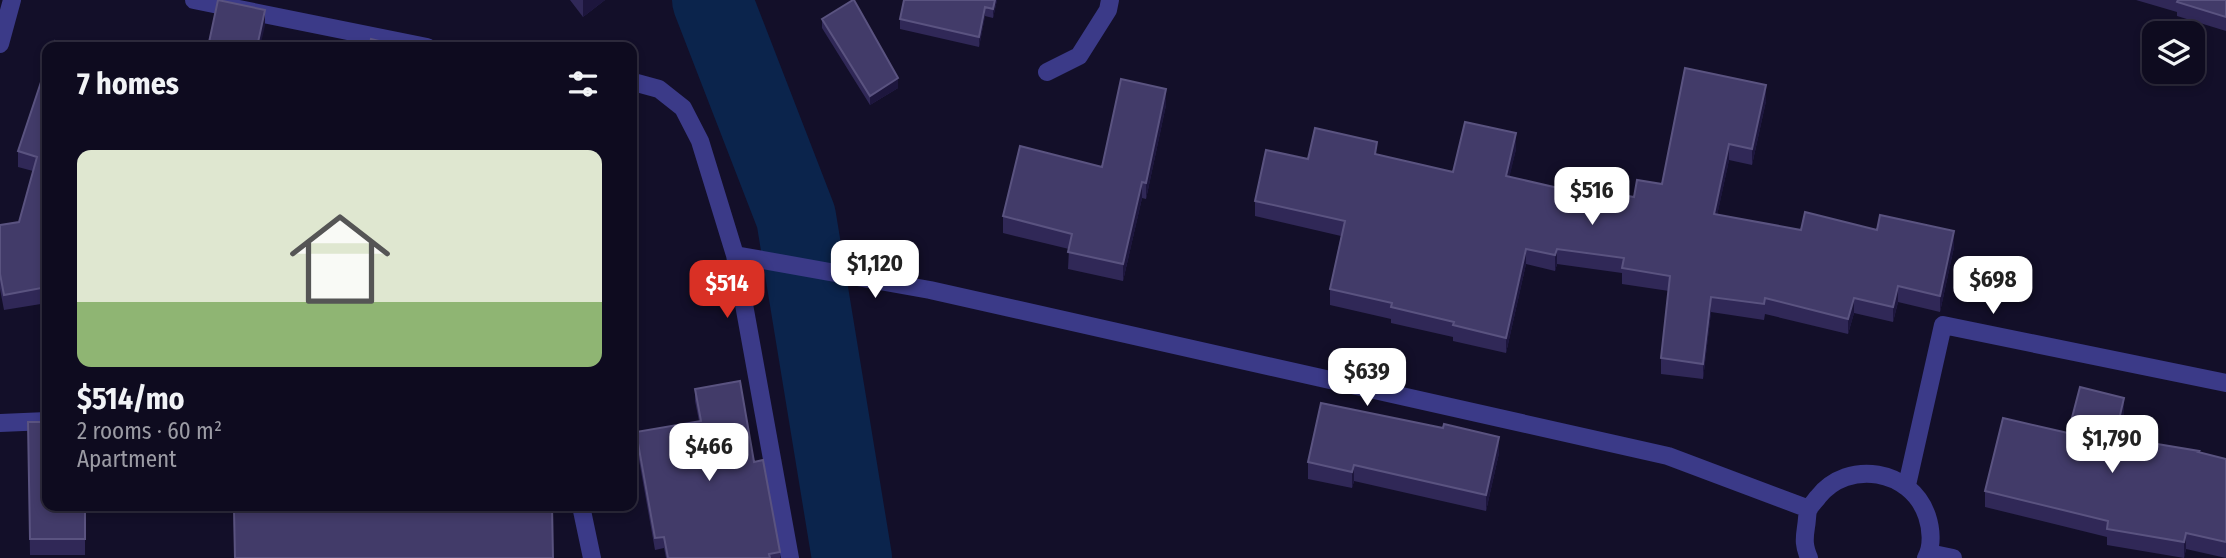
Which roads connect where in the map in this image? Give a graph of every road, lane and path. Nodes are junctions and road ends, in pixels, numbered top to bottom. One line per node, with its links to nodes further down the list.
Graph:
1 (12, 0): 5 (street)
2 (194, 0): 4 (street)
3 (1110, 0): 6 (street)
4 (402, 42)
5 (0, 44)
6 (1047, 72)
7 (637, 82): 8 (street)
8 (735, 255): 13 (street); 17 (street)
9 (2226, 383): 12 (street)
10 (42, 421): 11 (street)
11 (0, 423)
12 (1907, 485): 13 (street); 15 (street)
13 (1809, 509): 18 (street)
14 (582, 511): 16 (street)
15 (1928, 556): 19 (street)
16 (592, 558)
17 (790, 558)
18 (1809, 558)
19 (1954, 558)

